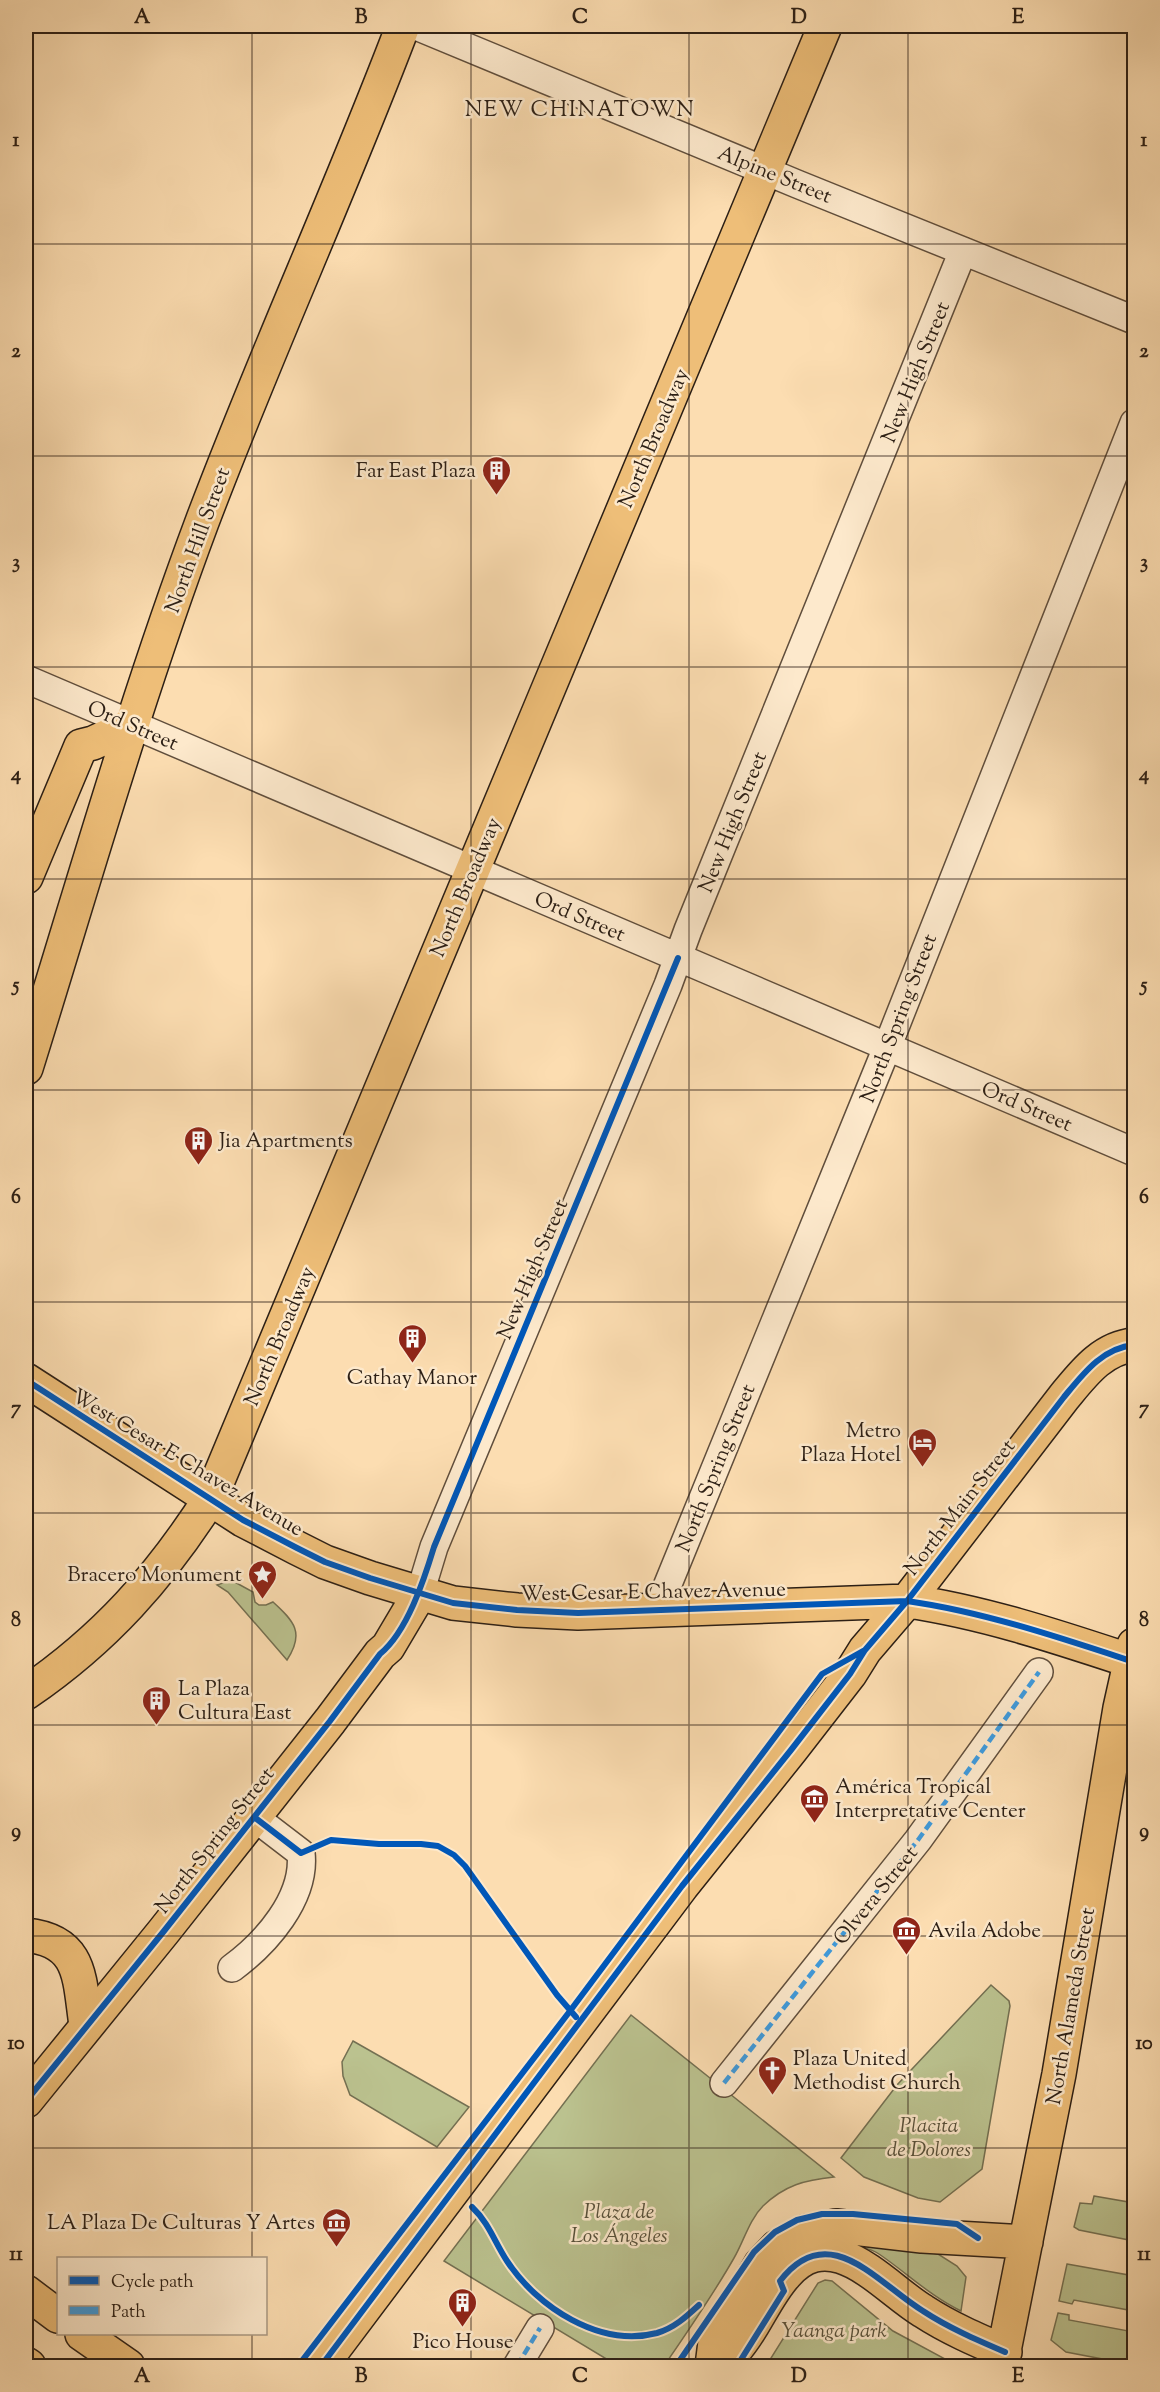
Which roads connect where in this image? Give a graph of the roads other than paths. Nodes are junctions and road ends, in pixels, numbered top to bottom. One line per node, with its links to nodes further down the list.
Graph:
1 (403, 26): 9 (main road, North Hill Street)
2 (416, 26): 4 (street, Alpine Street)
3 (825, 26): 4 (main road, North Broadway)
4 (765, 170): 5 (street, Alpine Street); 10 (main road, North Broadway)
5 (963, 251): 6 (street, Alpine Street); 12 (street, New High Street)
6 (1134, 320)
7 (1134, 423): 13 (street, North Spring Street)
8 (26, 679): 9 (street, Ord Street)
9 (132, 725): 10 (street, Ord Street); 11 (main road); 14 (main road, North Hill Street)
10 (472, 871): 12 (street, Ord Street); 18 (main road, North Broadway)
11 (26, 877)
12 (678, 958): 13 (street, Ord Street); 19 (street, New High Street)
13 (888, 1045): 15 (street, Ord Street); 21 (street, North Spring Street)
14 (26, 1068)
15 (1134, 1152)
16 (1134, 1345): 20 (main road, North Main Street)
17 (26, 1380): 18 (main road, West Cesar E Chavez Avenue)
18 (211, 1497): 19 (main road, West Cesar E Chavez Avenue); 24 (main road, North Broadway)
19 (420, 1593): 21 (main road, West Cesar E Chavez Avenue); 25 (main road, North Spring Street)
20 (907, 1601): 21 (main road, West Cesar E Chavez Avenue); 22 (main road, West Cesar E Chavez Avenue); 39 (main road, North Main Street)
21 (657, 1611)
22 (1134, 1656): 31 (main road, North Alameda Street)
23 (1039, 1672): 29 (street, Olvera Street)
24 (26, 1693)
25 (254, 1817): 27 (street); 28 (main road, North Spring Street)
26 (26, 1935): 28 (main road)
27 (232, 1968)
28 (86, 2025): 30 (main road, North Spring Street)
29 (724, 2083)
30 (26, 2101)
31 (1026, 2242): 36 (main road, North Alameda Street); 37 (main road)
32 (26, 2292): 33 (main road)
33 (57, 2315)
34 (540, 2328): 40 (street)
35 (83, 2335): 38 (main road)
36 (1003, 2360): 37 (main road)
37 (712, 2366)
38 (128, 2367)
39 (321, 2367)
40 (517, 2367)

